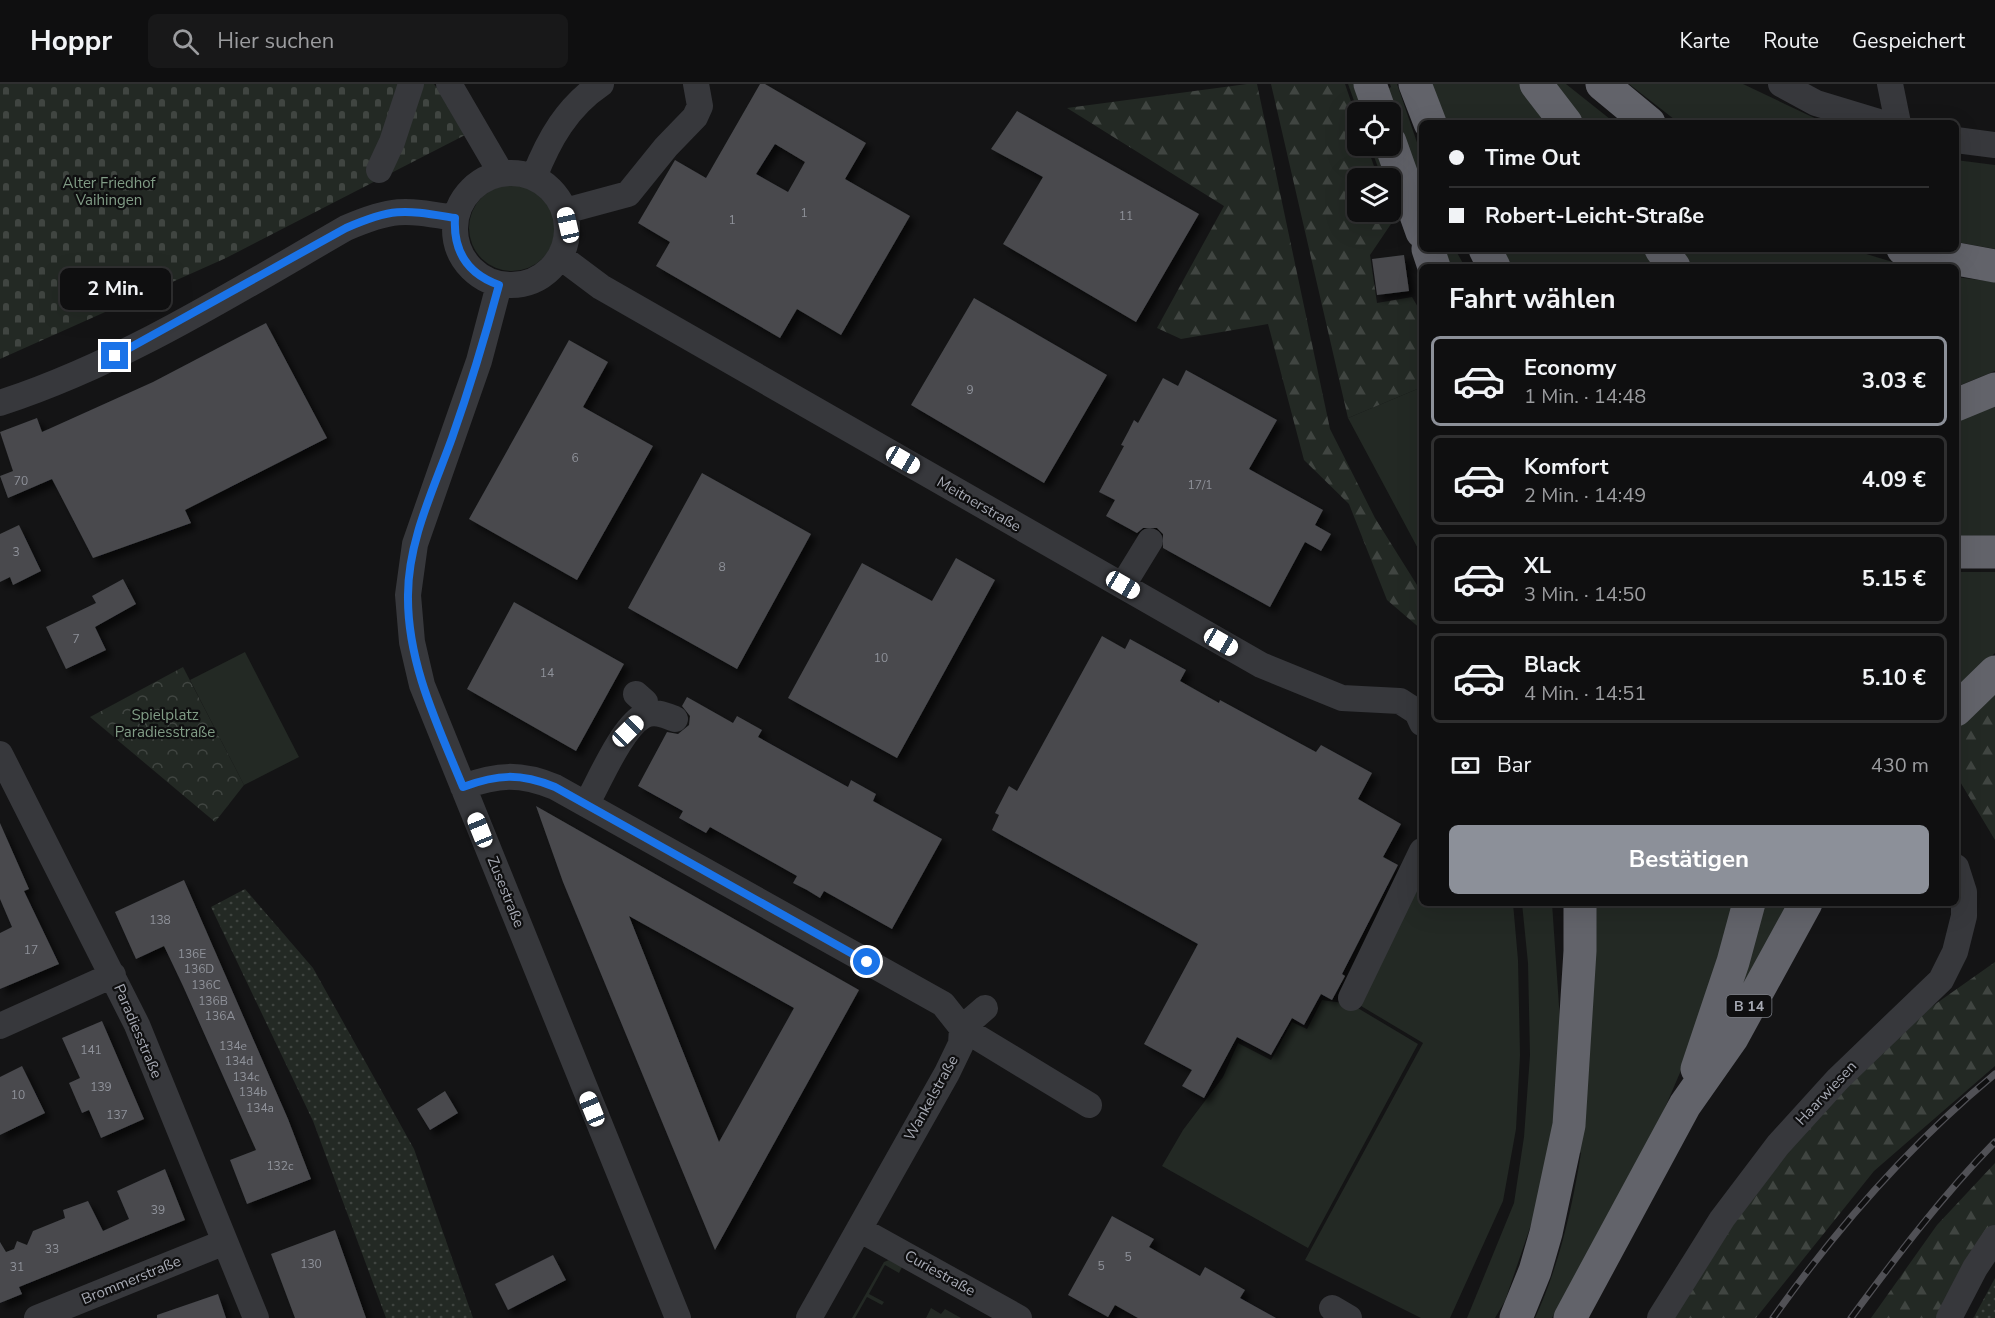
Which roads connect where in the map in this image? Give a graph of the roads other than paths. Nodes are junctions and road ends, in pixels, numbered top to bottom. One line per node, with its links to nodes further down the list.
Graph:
1 (411, 84): 20 (street)
2 (448, 84): 21 (street)
3 (602, 84): 22 (street)
4 (696, 84): 23 (street)
5 (1370, 84): 11 (highway)
6 (1415, 84): 12 (highway)
7 (1536, 84): 13 (highway)
8 (1602, 84): 14 (highway)
9 (1781, 84): 15 (street)
10 (1890, 84): 16 (street)
11 (1376, 102)
12 (1429, 120)
13 (1564, 120)
14 (1646, 120)
15 (1872, 120)
16 (1898, 120)
17 (1959, 140): 18 (street)
18 (1995, 146)
19 (1395, 156): 25 (highway)
20 (379, 170)
21 (501, 173): 22 (street); 24 (street)
22 (534, 177): 23 (street)
23 (565, 211): 27 (street)
24 (455, 218): 29 (street); 31 (street)
25 (1419, 224)
26 (1919, 252): 28 (highway)
27 (561, 257): 29 (street); 36 (street, Meitnerstraße)
28 (1995, 266)
29 (499, 285): 42 (street, Zusestraße)
30 (1995, 389): 32 (highway)
31 (0, 404)
32 (1959, 404)
33 (1150, 540): 36 (street)
34 (1959, 552): 35 (highway)
35 (1995, 552)
36 (1123, 585): 39 (street, Meitnerstraße)
37 (1995, 672): 38 (highway)
38 (1959, 707)
39 (1419, 716)
40 (675, 719): 43 (street)
41 (0, 754): 50 (street, Paradiesstraße)
42 (463, 787): 43 (street); 63 (street, Zusestraße)
43 (587, 803): 55 (street)
44 (1419, 857): 51 (street)
45 (1959, 876): 68 (street, Haarwiesen)
46 (1561, 906): 53 (highway)
47 (1580, 906): 53 (highway)
48 (1748, 906): 57 (highway, B 14)
49 (1804, 906): 57 (highway, B 14)
50 (113, 975): 54 (street); 60 (street, Paradiesstraße)
51 (1351, 998)
52 (985, 1008): 55 (street)
53 (1574, 1021): 66 (highway)
54 (0, 1026)
55 (962, 1028): 56 (street); 58 (street, Wankelstraße)
56 (1089, 1105)
57 (1685, 1105): 67 (highway, B 14)
58 (859, 1229): 64 (street, Wankelstraße); 65 (street, Curiestraße)
59 (1995, 1238): 69 (street)
60 (225, 1242): 61 (street, Brommerstraße); 62 (street, Paradiesstraße)
61 (38, 1318)
62 (256, 1318)
63 (678, 1318)
64 (809, 1318)
65 (1019, 1318)
66 (1516, 1318)
67 (1570, 1318)
68 (1660, 1318)
69 (1949, 1318)

